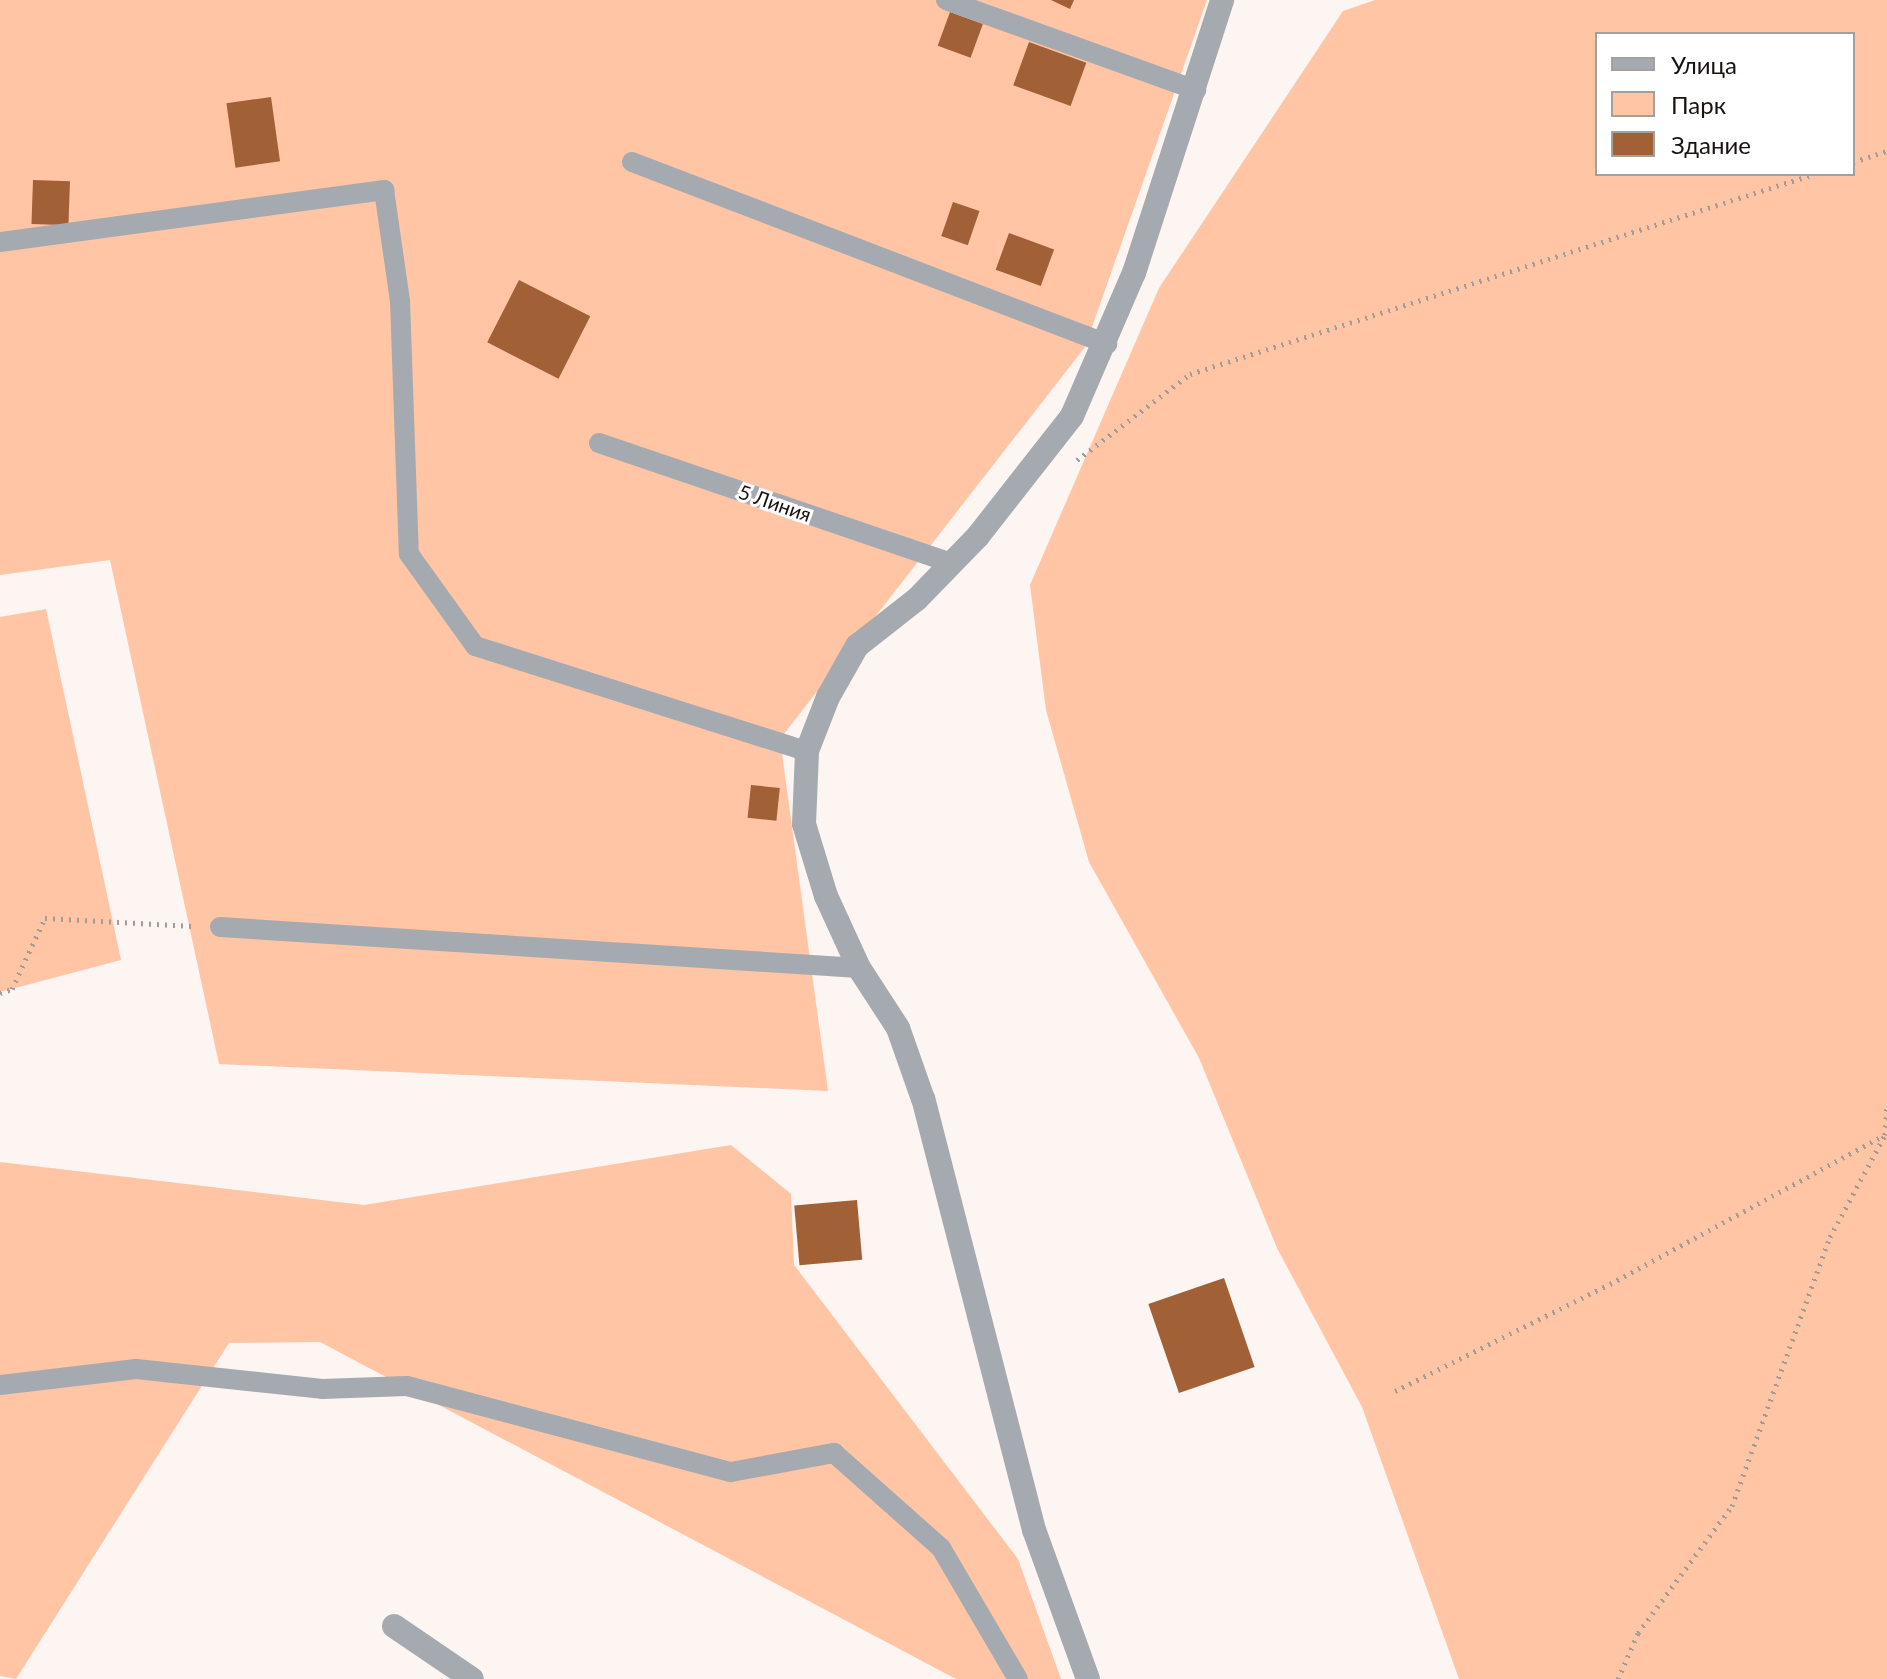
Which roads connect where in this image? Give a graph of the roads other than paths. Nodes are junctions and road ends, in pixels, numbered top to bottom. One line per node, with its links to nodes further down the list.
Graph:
1 (946, 0): 3 (lane)
2 (1222, 0): 3 (street)
3 (1196, 90): 6 (street)
4 (632, 162): 6 (lane)
5 (0, 242): 9 (lane)
6 (1107, 344): 8 (street)
7 (599, 443): 8 (lane, 5 Линия)
8 (952, 563): 9 (street)
9 (807, 751): 11 (street)
10 (220, 927): 11 (lane)
11 (859, 968): 16 (street)
12 (0, 1385): 15 (lane)
13 (394, 1626): 14 (street)
14 (472, 1679)
15 (1018, 1679)
16 (1088, 1679)

